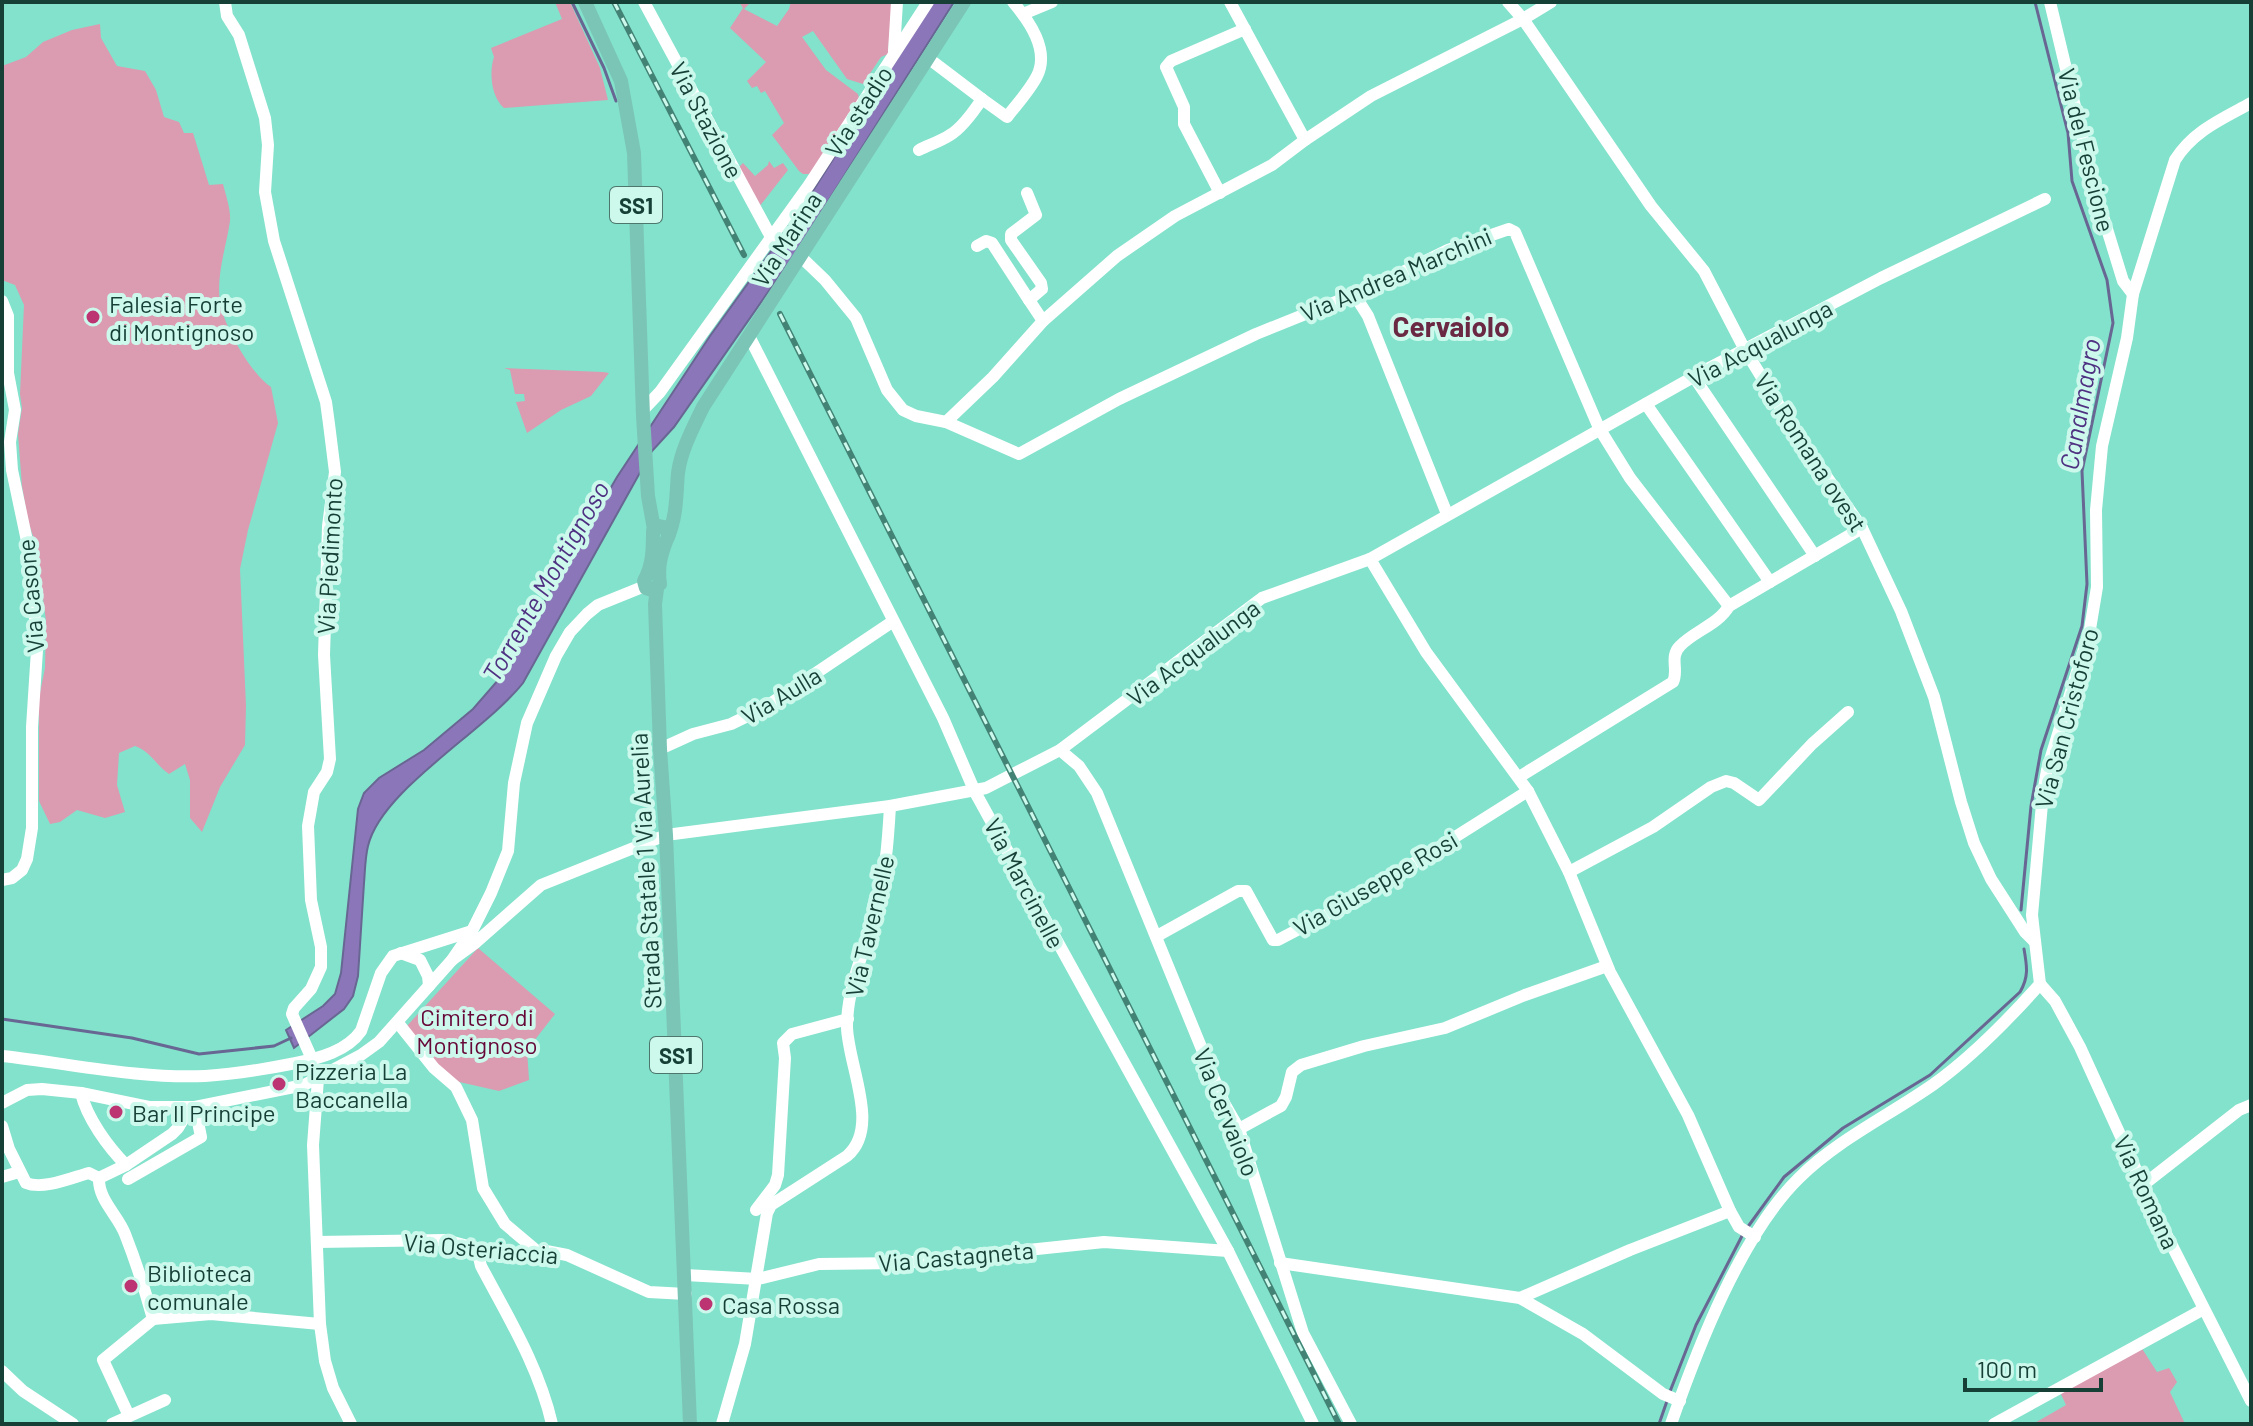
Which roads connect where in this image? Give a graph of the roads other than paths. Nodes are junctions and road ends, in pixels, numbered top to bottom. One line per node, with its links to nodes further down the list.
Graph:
1 (225, 2): 69 (street, Via Piedimonto)
2 (585, 2): 37 (main road, SS1)
3 (644, 2): 25 (street, Via Stazione)
4 (897, 2): 16 (street)
5 (928, 2): 16 (street, Via stadio)
6 (964, 2): 17 (main road, Via Marina)
7 (1013, 2): 13 (street)
8 (1052, 2): 13 (street)
9 (1230, 2): 15 (street)
10 (1508, 2): 14 (street, Via Romana ovest)
11 (1551, 2): 14 (street)
12 (2050, 2): 29 (street, Via del Fescione)
13 (1023, 14): 18 (street)
14 (1523, 19): 20 (street); 34 (street, Via Romana ovest)
15 (1245, 29): 20 (street); 23 (street)
16 (894, 57): 25 (street, Via stadio)
17 (928, 58): 18 (street); 27 (main road, Via Marina)
18 (982, 99): 21 (street)
19 (2251, 103): 29 (street, Via San Cristoforo)
20 (1305, 140): 23 (street)
21 (919, 150)
22 (1027, 193): 30 (street)
23 (1220, 193): 32 (street)
24 (2045, 199): 34 (street, Via Acqualunga)
25 (771, 237): 37 (street, Via stadio)
26 (977, 246): 30 (street)
27 (801, 257): 33 (main road, Via Marina); 38 (street)
28 (1354, 294): 38 (street, Via Andrea Marchini); 39 (street, Via Andrea Marchini); 40 (street)
29 (2133, 294): 61 (street, Via San Cristoforo)
30 (1029, 300): 32 (street)
31 (2, 301): 58 (street, Via Casone)
32 (1043, 321): 38 (street)
33 (749, 336): 42 (main road, Via Marina); 48 (street, Via Marcinelle)
34 (1745, 350): 35 (street, Via Acqualunga); 41 (street, Via Romana ovest)
35 (1694, 377): 36 (street, Via Acqualunga); 43 (street)
36 (1646, 404): 39 (street, Via Acqualunga); 45 (street)
37 (642, 414): 42 (main road, SS1)
38 (946, 422)
39 (1599, 428): 40 (street, Via Acqualunga); 47 (street, Via Andrea Marchini)
40 (1447, 514): 44 (street, Via Acqualunga)
41 (1862, 528): 43 (street); 61 (street, Via Romana ovest)
42 (663, 530): 46 (main road, Strada Statale 1 Via Aurelia / SS1)
43 (1815, 556): 45 (street)
44 (1370, 559): 51 (street, Via Acqualunga); 52 (street)
45 (1770, 582): 47 (street)
46 (651, 589): 50 (main road, Strada Statale 1 Via Aurelia / SS1); 59 (street)
47 (1729, 606): 52 (street)
48 (892, 622): 50 (street, Via Aulla); 53 (street, Via Marcinelle)
49 (1848, 712): 57 (street)
50 (660, 749): 56 (main road, Strada Statale 1 Via Aurelia / SS1)
51 (1060, 750): 53 (street, Via Acqualunga); 60 (street, Via Cervaiolo)
52 (1519, 777): 54 (street)
53 (980, 790): 55 (street, Via Acqualunga); 92 (street, Via Marcinelle)
54 (1528, 791): 57 (street); 60 (street, Via Giuseppe Rosi)
55 (890, 806): 56 (street, Via Acqualunga); 67 (street, Via Tavernelle)
56 (666, 835): 63 (street, Via Acqualunga); 94 (main road, Strada Statale 1 Via Aurelia / SS1)
57 (1569, 872): 64 (street)
58 (2, 880)
59 (472, 931): 62 (street); 63 (street)
60 (1157, 936): 77 (street, Via Cervaiolo)
61 (2035, 942): 65 (street, Via San Cristoforo)
62 (400, 953): 66 (street); 69 (street)
63 (452, 960): 66 (street)
64 (1607, 966): 77 (street); 87 (street)
65 (2040, 984): 85 (street, Via Romana); 88 (street)
66 (429, 986): 68 (street)
67 (848, 1019): 86 (street); 95 (street, Via Tavernelle)
68 (398, 1023): 71 (street); 91 (street)
69 (310, 1055): 70 (street)
70 (2, 1056)
71 (318, 1079): 75 (street); 89 (street)
72 (81, 1093): 73 (street); 75 (street); 80 (street)
73 (2, 1103)
74 (2251, 1105): 85 (street)
75 (193, 1108): 78 (street); 79 (street)
76 (2, 1126): 81 (street)
77 (1239, 1129): 93 (street, Via Cervaiolo)
78 (167, 1138): 79 (street); 80 (street)
79 (176, 1152): 84 (street)
80 (126, 1165): 83 (street)
81 (19, 1172): 82 (street); 83 (street)
82 (2, 1177)
83 (99, 1178): 99 (street)
84 (128, 1179)
85 (2143, 1185): 98 (street, Via Romana)
86 (756, 1210)
87 (1730, 1211): 88 (street); 97 (street)
88 (1753, 1236): 102 (street)
89 (317, 1242): 90 (street, Via Osteriaccia); 100 (street)
90 (477, 1249): 91 (street, Via Osteriaccia); 109 (street)
91 (537, 1251): 96 (street, Via Osteriaccia)
92 (1228, 1251): 95 (street, Via Castagneta); 112 (street, Via Marcinelle)
93 (1280, 1263): 97 (street); 113 (street, Via Cervaiolo)
94 (685, 1275): 95 (street, Via Castagneta); 96 (main road, Strada Statale 1 Via Aurelia / SS1)
95 (758, 1279): 111 (street, Via Tavernelle)
96 (686, 1294): 110 (main road, Strada Statale 1 Via Aurelia / SS1)
97 (1520, 1298): 102 (street)
98 (2202, 1310): 104 (street, Via Romana); 115 (street)
99 (153, 1319): 100 (street); 105 (street)
100 (320, 1324): 108 (street)
101 (2, 1371): 106 (street)
102 (1673, 1398): 114 (street)
103 (165, 1400): 105 (street)
104 (2251, 1401)
105 (129, 1416): 107 (street)
106 (73, 1424)
107 (112, 1424)
108 (351, 1424)
109 (552, 1424)
110 (690, 1424)
111 (722, 1424)
112 (1313, 1424)
113 (1351, 1424)
114 (1671, 1424)
115 (1994, 1424)

